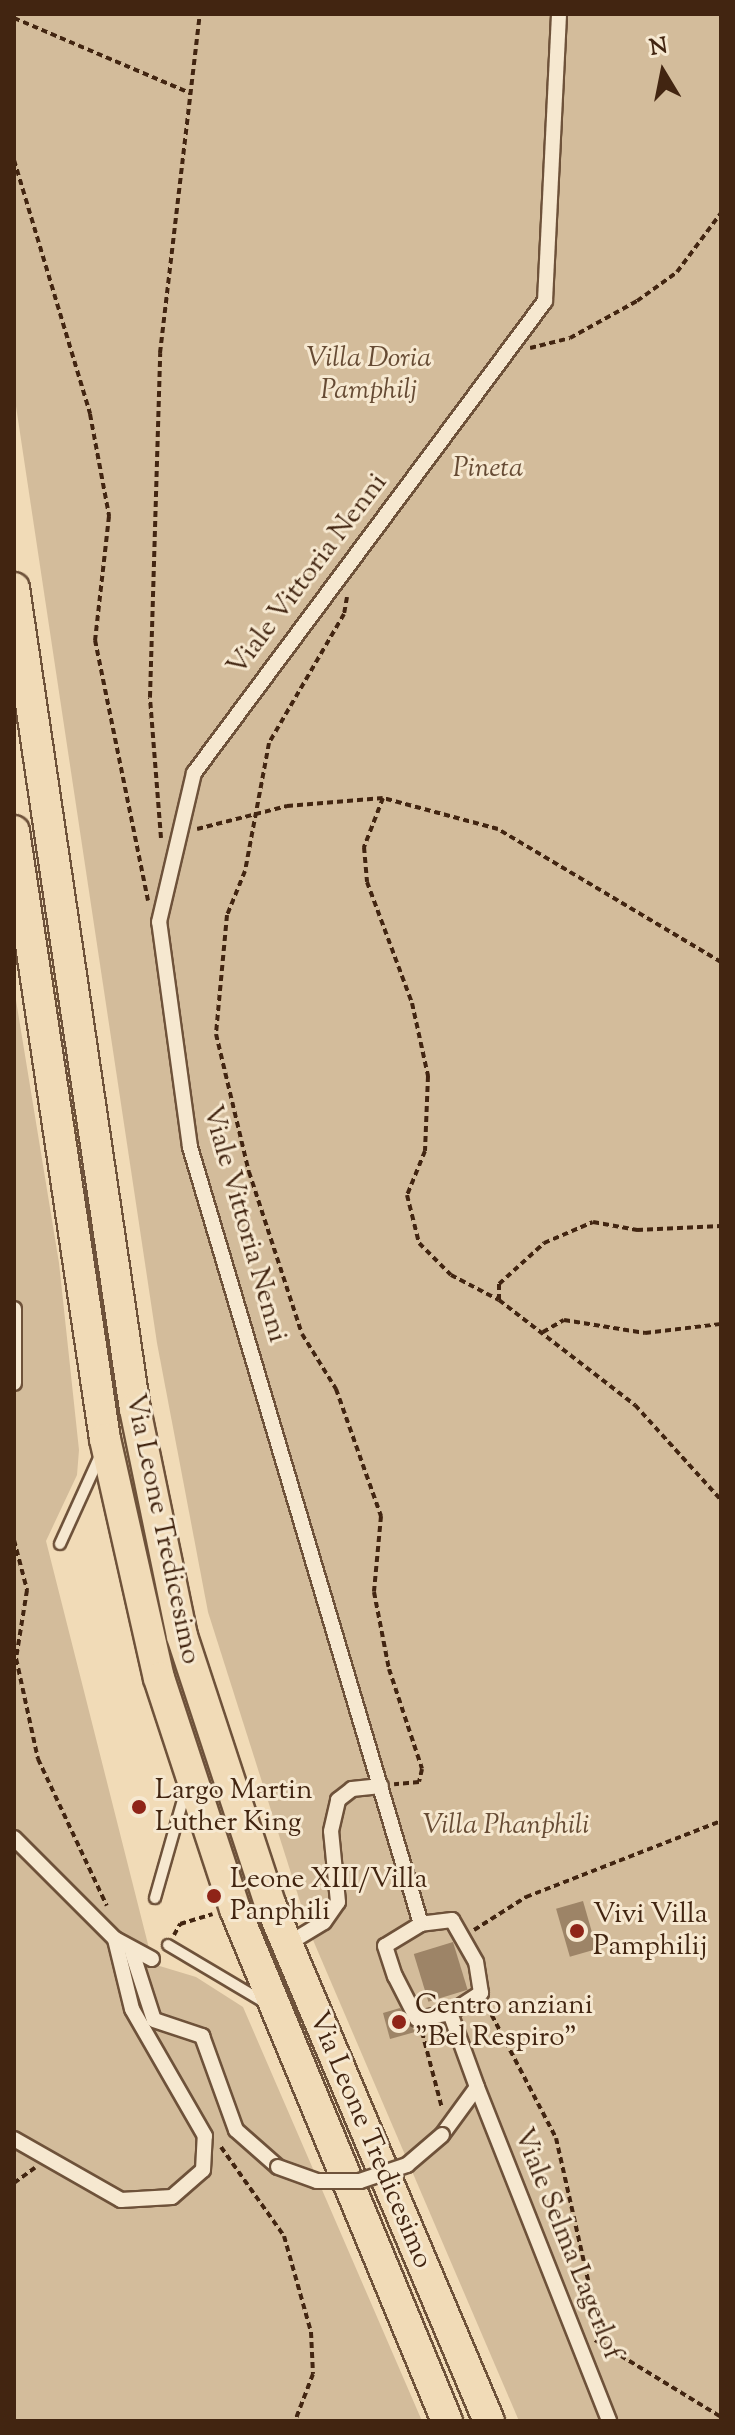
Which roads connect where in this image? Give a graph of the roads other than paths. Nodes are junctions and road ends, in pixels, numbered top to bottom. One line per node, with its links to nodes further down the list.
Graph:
1 (559, 14): 9 (street, Viale Vittoria Nenni)
2 (14, 588): 15 (main road, Via Leone Tredicesimo)
3 (14, 831): 6 (main road, Via Leone Tredicesimo)
4 (14, 1309): 5 (street)
5 (14, 1383)
6 (105, 1439): 7 (lane); 8 (main road, Via Leone Tredicesimo)
7 (60, 1544)
8 (189, 1779): 11 (lane); 18 (main road, Via Leone Tredicesimo)
9 (381, 1786): 12 (street, Viale Vittoria Nenni); 15 (street)
10 (14, 1838): 13 (street)
11 (155, 1898)
12 (421, 1924): 19 (street); 19 (street)
13 (115, 1939): 16 (street); 21 (street)
14 (168, 1945): 18 (lane)
15 (286, 1945): 23 (main road, Via Leone Tredicesimo)
16 (132, 1952): 17 (street); 20 (street, bridge)
17 (152, 1959)
18 (279, 2012): 22 (main road, Via Leone Tredicesimo)
19 (450, 2013): 20 (street)
20 (477, 2087): 24 (street, Viale Selma Lagerlof)
21 (14, 2139)
22 (447, 2421)
23 (489, 2421)
24 (609, 2421)

